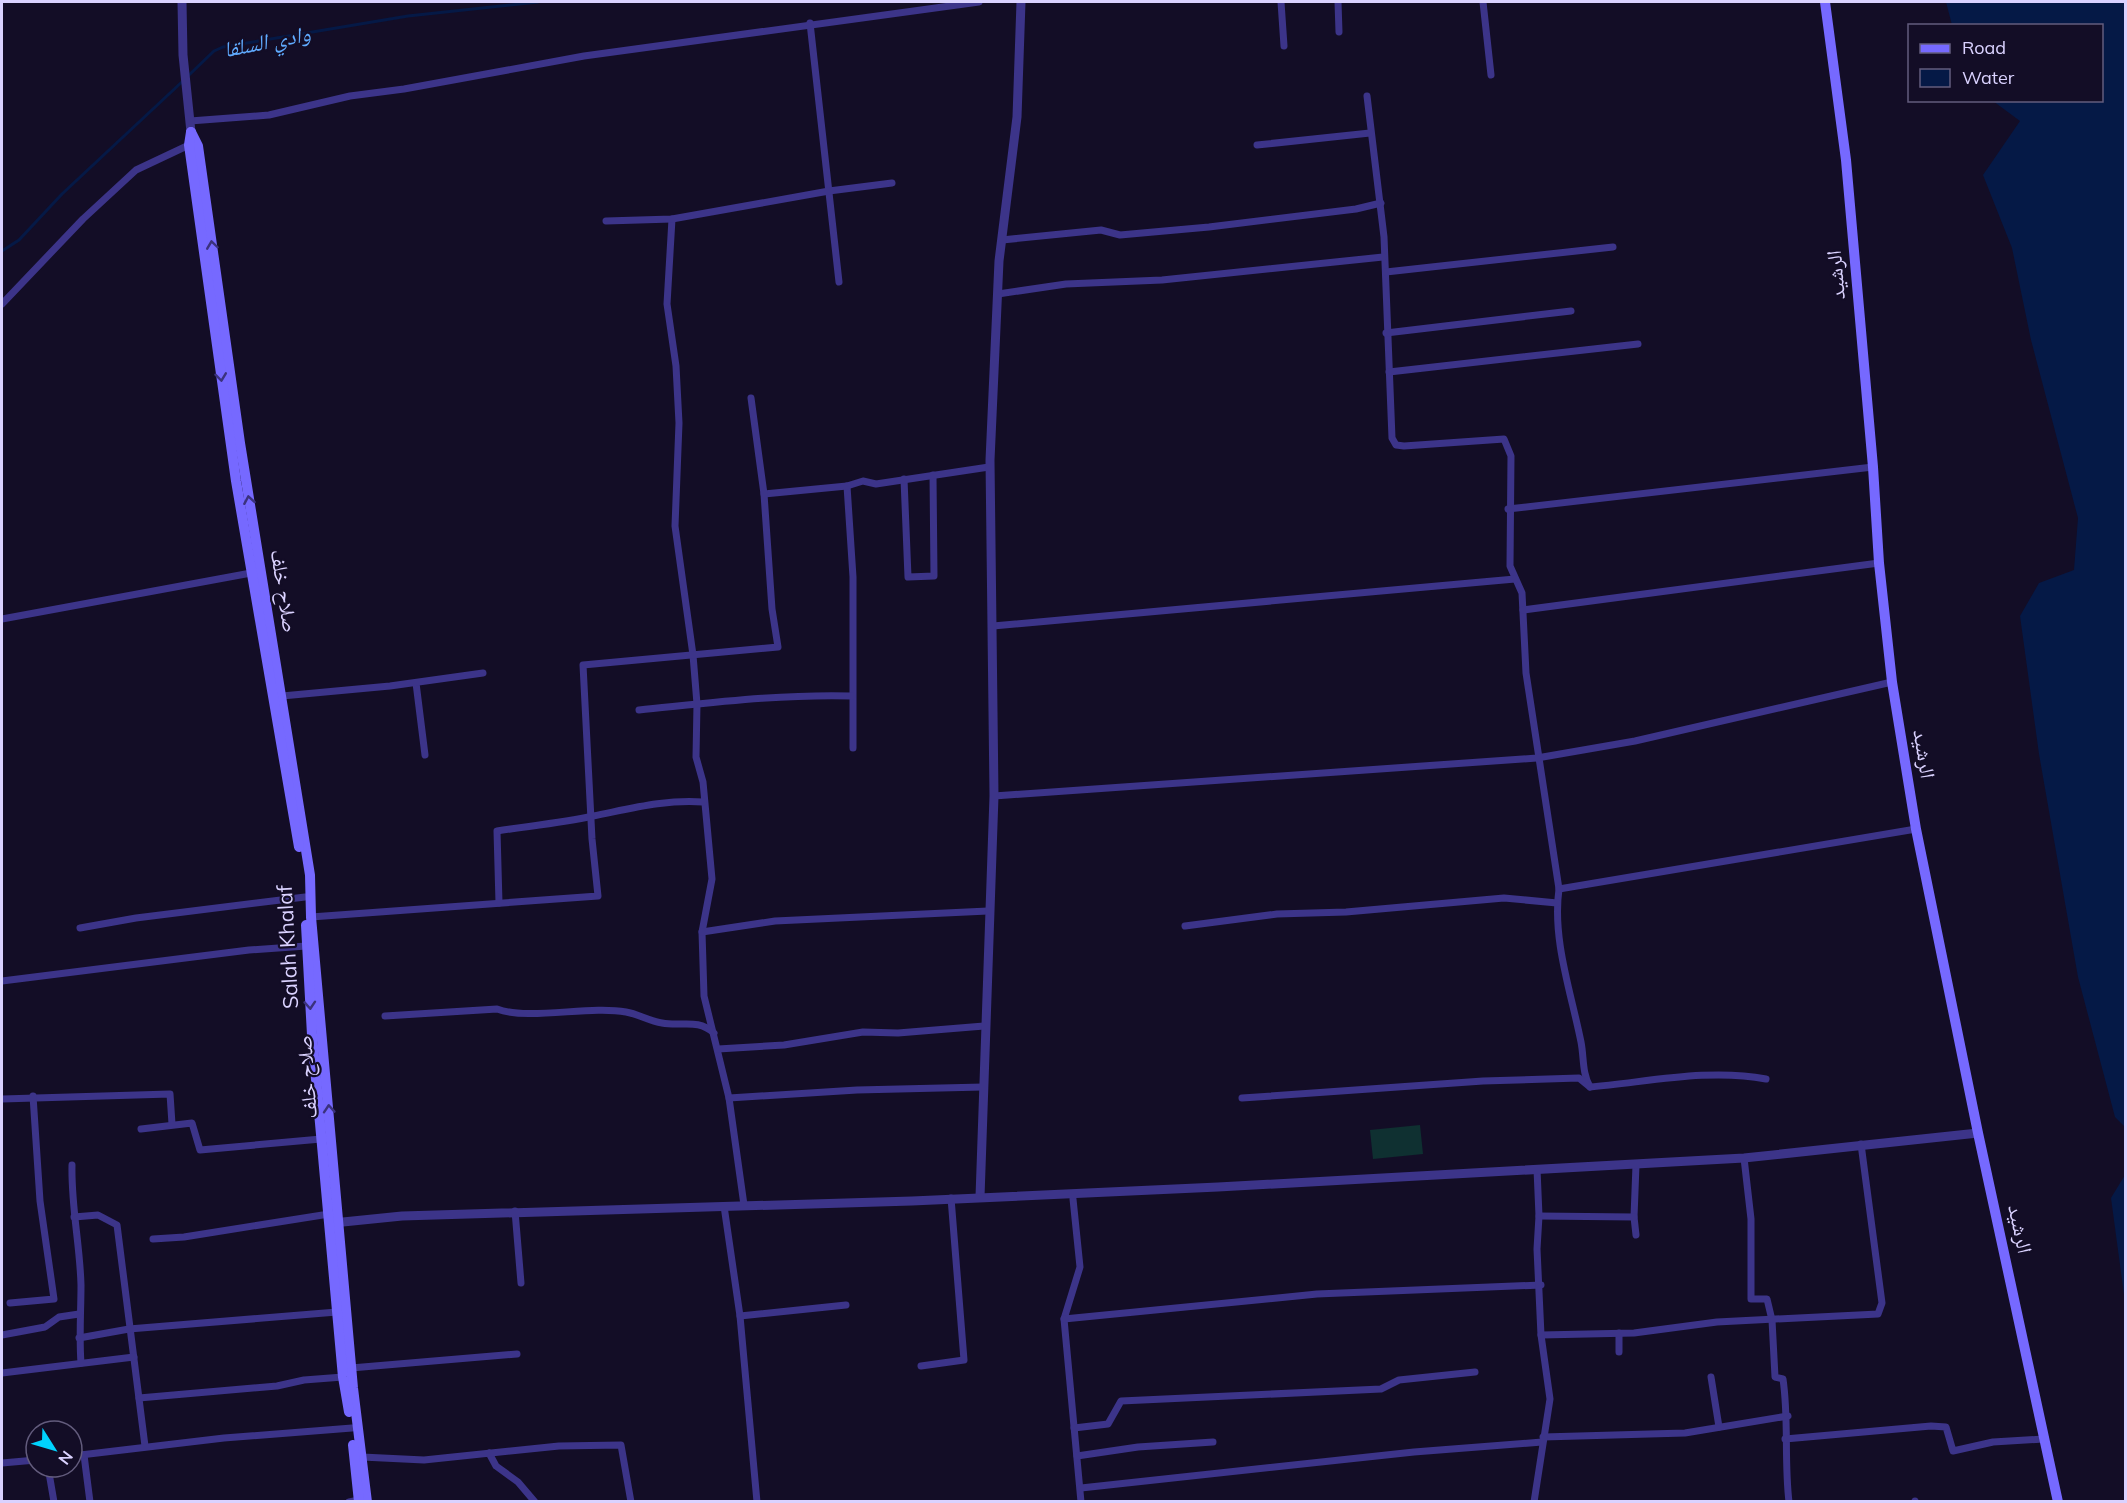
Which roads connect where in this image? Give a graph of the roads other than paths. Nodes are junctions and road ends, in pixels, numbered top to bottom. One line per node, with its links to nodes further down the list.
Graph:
1 (182, 2): 13 (street)
2 (979, 2): 8 (street)
3 (1021, 2): 22 (street)
4 (1281, 2): 10 (street)
5 (1338, 2): 9 (street)
6 (1483, 2): 11 (street)
7 (1825, 2): 34 (main road, الرشيد)
8 (810, 23): 13 (street); 18 (street)
9 (1339, 32)
10 (1284, 46)
11 (1491, 75)
12 (1367, 96): 14 (street)
13 (190, 127): 15 (main road, صلاح خلف); 51 (main road, صلاح خلف, one-way to 13)
14 (1370, 133): 16 (street); 19 (street)
15 (189, 145): 28 (street); 42 (main road, صلاح خلف, one-way to 42)
16 (1257, 145)
17 (892, 183): 18 (street)
18 (829, 191): 20 (street); 26 (street)
19 (1380, 203): 22 (street); 24 (street)
20 (672, 219): 21 (street); 47 (street)
21 (606, 221)
22 (1002, 240): 27 (street)
23 (1612, 247): 25 (street)
24 (1383, 258): 25 (street); 27 (street)
25 (1386, 272): 30 (street)
26 (839, 282)
27 (998, 294): 35 (street)
28 (2, 304)
29 (1571, 311): 30 (street)
30 (1386, 333): 32 (street)
31 (1638, 344): 32 (street)
32 (1389, 372): 40 (street)
33 (751, 398): 39 (street)
34 (1873, 467): 40 (street); 41 (main road, الرشيد)
35 (989, 468): 36 (street); 46 (street)
36 (933, 475): 37 (street); 37 (street)
37 (904, 479): 38 (street)
38 (847, 486): 39 (street); 52 (street)
39 (764, 494): 47 (street)
40 (1509, 509): 43 (street)
41 (1879, 563): 44 (street); 50 (main road, الرشيد)
42 (251, 573): 45 (street); 63 (main road, Salah Khalaf)
43 (1515, 579): 44 (street); 46 (street)
44 (1523, 610): 57 (street)
45 (2, 619)
46 (993, 626): 58 (street)
47 (693, 656): 53 (street); 60 (street)
48 (483, 673): 49 (street)
49 (416, 682): 51 (street); 56 (street)
50 (1892, 682): 57 (street); 61 (main road, الرشيد)
51 (282, 696): 67 (main road, صلاح خلف)
52 (852, 696): 53 (street); 55 (street)
53 (697, 704): 54 (street); 59 (street)
54 (639, 710)
55 (853, 748)
56 (425, 755)
57 (1538, 758): 58 (street); 62 (street)
58 (994, 796): 66 (street)
59 (703, 802): 60 (street); 70 (street)
60 (591, 817): 64 (street); 64 (street)
61 (1916, 829): 62 (street); 86 (main road, الرشيد)
62 (1559, 889): 65 (street)
63 (305, 897): 69 (street); 71 (main road, Salah Khalaf)
64 (499, 903): 67 (street)
65 (1557, 903): 68 (street); 79 (street)
66 (988, 911): 70 (street); 74 (street)
67 (311, 917): 102 (main road, صلاح خلف, one-way to 67)
68 (1185, 926)
69 (80, 928)
70 (702, 932): 75 (street)
71 (306, 946): 72 (street); 87 (main road, Salah Khalaf, one-way to 87)
72 (2, 981)
73 (385, 1016): 75 (street)
74 (984, 1026): 76 (street); 78 (street)
75 (714, 1033): 76 (street)
76 (718, 1049): 81 (street)
77 (1766, 1079): 79 (street)
78 (983, 1087): 81 (street); 93 (street)
79 (1590, 1087): 82 (street)
80 (33, 1096): 83 (street); 84 (street); 107 (street)
81 (729, 1098): 96 (street)
82 (1242, 1098)
83 (2, 1099)
84 (172, 1124): 85 (street); 87 (street)
85 (141, 1129)
86 (1978, 1133): 88 (street); 135 (main road, الرشيد)
87 (321, 1139): 102 (main road, Salah Khalaf)
88 (1861, 1144): 89 (street); 113 (street)
89 (1744, 1158): 91 (street); 113 (street)
90 (72, 1165): 100 (street)
91 (1636, 1165): 92 (street); 101 (street)
92 (1537, 1169): 93 (street); 99 (street)
93 (980, 1197): 94 (street)
94 (951, 1198): 96 (street); 123 (street)
95 (1073, 1198): 112 (street)
96 (744, 1205): 97 (street)
97 (724, 1206): 98 (street); 111 (street)
98 (515, 1211): 102 (street); 105 (street)
99 (1539, 1216): 101 (street); 106 (street)
100 (74, 1217): 110 (street); 114 (street)
101 (1634, 1217): 103 (street)
102 (333, 1220): 104 (street); 109 (main road, Salah Khalaf); 126 (main road, صلاح خلف)
103 (1636, 1235)
104 (153, 1239)
105 (522, 1283)
106 (1541, 1285): 112 (street); 117 (street)
107 (10, 1303)
108 (846, 1305): 111 (street)
109 (337, 1312): 114 (street); 126 (main road, Salah Khalaf)
110 (79, 1314): 116 (street); 118 (street)
111 (740, 1316): 151 (street)
112 (1064, 1319): 132 (street)
113 (1772, 1320): 115 (street); 129 (street)
114 (129, 1329): 118 (street); 121 (street)
115 (1619, 1334): 117 (street); 119 (street)
116 (2, 1335)
117 (1541, 1335): 133 (street)
118 (79, 1338): 122 (street)
119 (1619, 1352)
120 (517, 1354): 126 (street)
121 (134, 1357): 122 (street); 128 (street)
122 (81, 1363): 125 (street)
123 (921, 1366)
124 (1475, 1372): 132 (street)
125 (2, 1373)
126 (347, 1373): 128 (street); 131 (main road, Salah Khalaf); 141 (main road, صلاح خلف)
127 (1711, 1377): 130 (street)
128 (140, 1398): 137 (street)
129 (1788, 1416): 130 (street); 134 (street)
130 (1719, 1427): 133 (street)
131 (352, 1428): 137 (street); 146 (main road, Salah Khalaf)
132 (1074, 1428): 140 (street)
133 (1542, 1439): 145 (street); 153 (street)
134 (1785, 1439): 135 (street); 154 (street)
135 (2044, 1439): 155 (main road, الرشيد)
136 (1213, 1442): 140 (street)
137 (145, 1446): 139 (street)
138 (489, 1453): 141 (street); 149 (street); 150 (street)
139 (84, 1455): 148 (street)
140 (1077, 1456): 145 (street)
141 (362, 1457): 146 (main road, صلاح خلف)
142 (24, 1461): 143 (street)
143 (2, 1463)
144 (50, 1479): 147 (street)
145 (1081, 1488): 152 (street)
146 (359, 1501)
147 (54, 1502)
148 (90, 1502)
149 (535, 1502)
150 (631, 1502)
151 (757, 1502)
152 (1081, 1502)
153 (1534, 1502)
154 (1789, 1502)
155 (2058, 1502)

